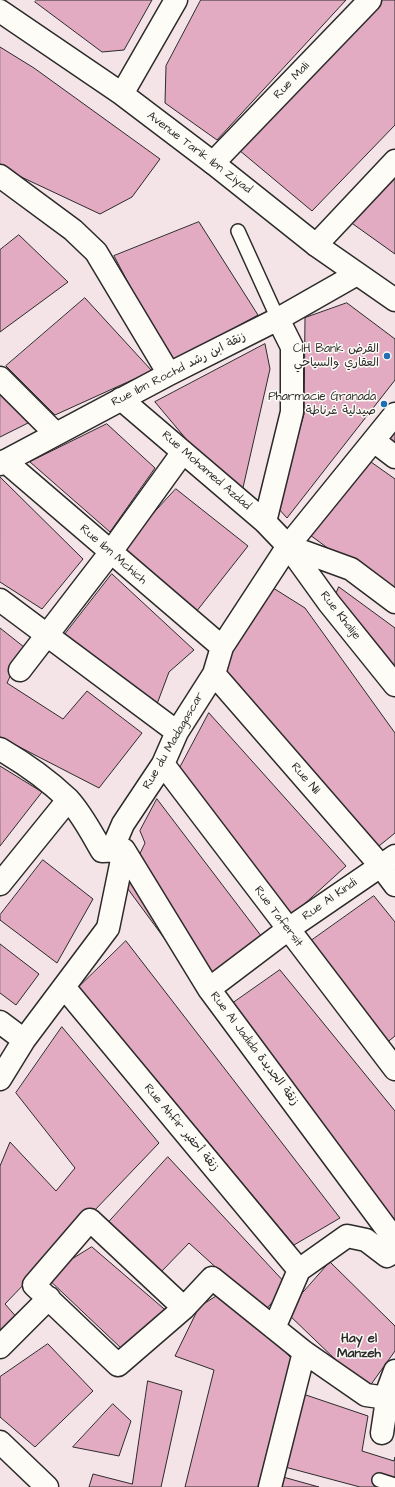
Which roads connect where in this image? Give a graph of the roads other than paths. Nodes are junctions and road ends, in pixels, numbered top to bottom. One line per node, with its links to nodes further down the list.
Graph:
1 (176, 0): 4 (street)
2 (370, 0): 6 (street, Rue Mali)
3 (3, 7): 4 (street, Avenue Tarik Ibn Ziyad)
4 (122, 94): 6 (street, Avenue Tarik Ibn Ziyad)
5 (395, 161): 9 (street)
6 (213, 163): 9 (street, Avenue Tarik Ibn Ziyad)
7 (0, 176): 13 (street)
8 (238, 231): 12 (lane)
9 (316, 245): 10 (street, Avenue Tarik Ibn Ziyad)
10 (357, 274): 11 (street, Avenue Tarik Ibn Ziyad); 12 (street, Rue Ibn Rochd زنقة ابن رشد)
11 (395, 300)
12 (278, 319): 13 (street, Rue Ibn Rochd زنقة ابن رشد); 22 (street)
13 (169, 374): 15 (street, Rue Ibn Rochd زنقة ابن رشد)
14 (0, 378): 17 (street)
15 (121, 399): 17 (street, Rue Ibn Rochd زنقة ابن رشد); 19 (street, Rue Mohamed Azdad)
16 (395, 414): 18 (street, Rue du Madagascar)
17 (56, 434): 21 (street, Rue Ibn Rochd زنقة ابن رشد)
18 (374, 441): 20 (street); 23 (street, Rue du Madagascar)
19 (183, 452): 22 (street, Rue Mohamed Azdad); 24 (street)
20 (395, 457)
21 (2, 462): 24 (street, Rue Ibn Mchich)
22 (265, 522): 23 (street, Rue Mohamed Azdad)
23 (288, 546): 26 (street); 28 (street, Rue du Madagascar); 31 (street, Rue Khalije)
24 (110, 553): 27 (street); 28 (street, Rue Ibn Mchich)
25 (0, 600): 27 (street)
26 (395, 602)
27 (46, 635): 29 (street); 32 (street)
28 (222, 648): 30 (street, Rue du Madagascar)
29 (20, 670)
30 (214, 674): 32 (street, Rue du Madagascar); 37 (street, Rue Nil)
31 (395, 684)
32 (177, 732): 34 (street, Rue du Madagascar)
33 (0, 749): 35 (street)
34 (162, 764): 36 (street, Rue du Madagascar); 40 (street, Rue Tafersit)
35 (68, 800): 36 (street); 38 (street)
36 (124, 850): 41 (street); 42 (street, Rue Al Jadida زنقة الجديدة)
37 (387, 861): 39 (street, Rue Nil); 40 (street, Rue Al Kindi)
38 (0, 884)
39 (395, 886)
40 (287, 930): 42 (street, Rue Al Kindi); 45 (street, Rue Tafersit)
41 (64, 987): 44 (street); 48 (street, Rue Ahfir زنقة أحفير)
42 (209, 989): 47 (street, Rue Al Jadida زنقة الجديدة)
43 (0, 1022): 44 (street)
44 (24, 1040): 46 (street)
45 (392, 1059)
46 (0, 1078)
47 (393, 1254): 48 (street)
48 (299, 1270): 51 (street)
49 (49, 1298): 50 (street); 50 (street); 52 (street)
50 (184, 1308): 51 (street)
51 (274, 1328): 53 (street)
52 (0, 1347)
53 (304, 1352): 55 (street); 61 (street)
54 (395, 1371): 55 (street)
55 (387, 1398): 56 (street)
56 (382, 1433)
57 (0, 1442): 60 (street)
58 (379, 1480): 59 (lane)
59 (395, 1485)
60 (47, 1487)
61 (270, 1487)

